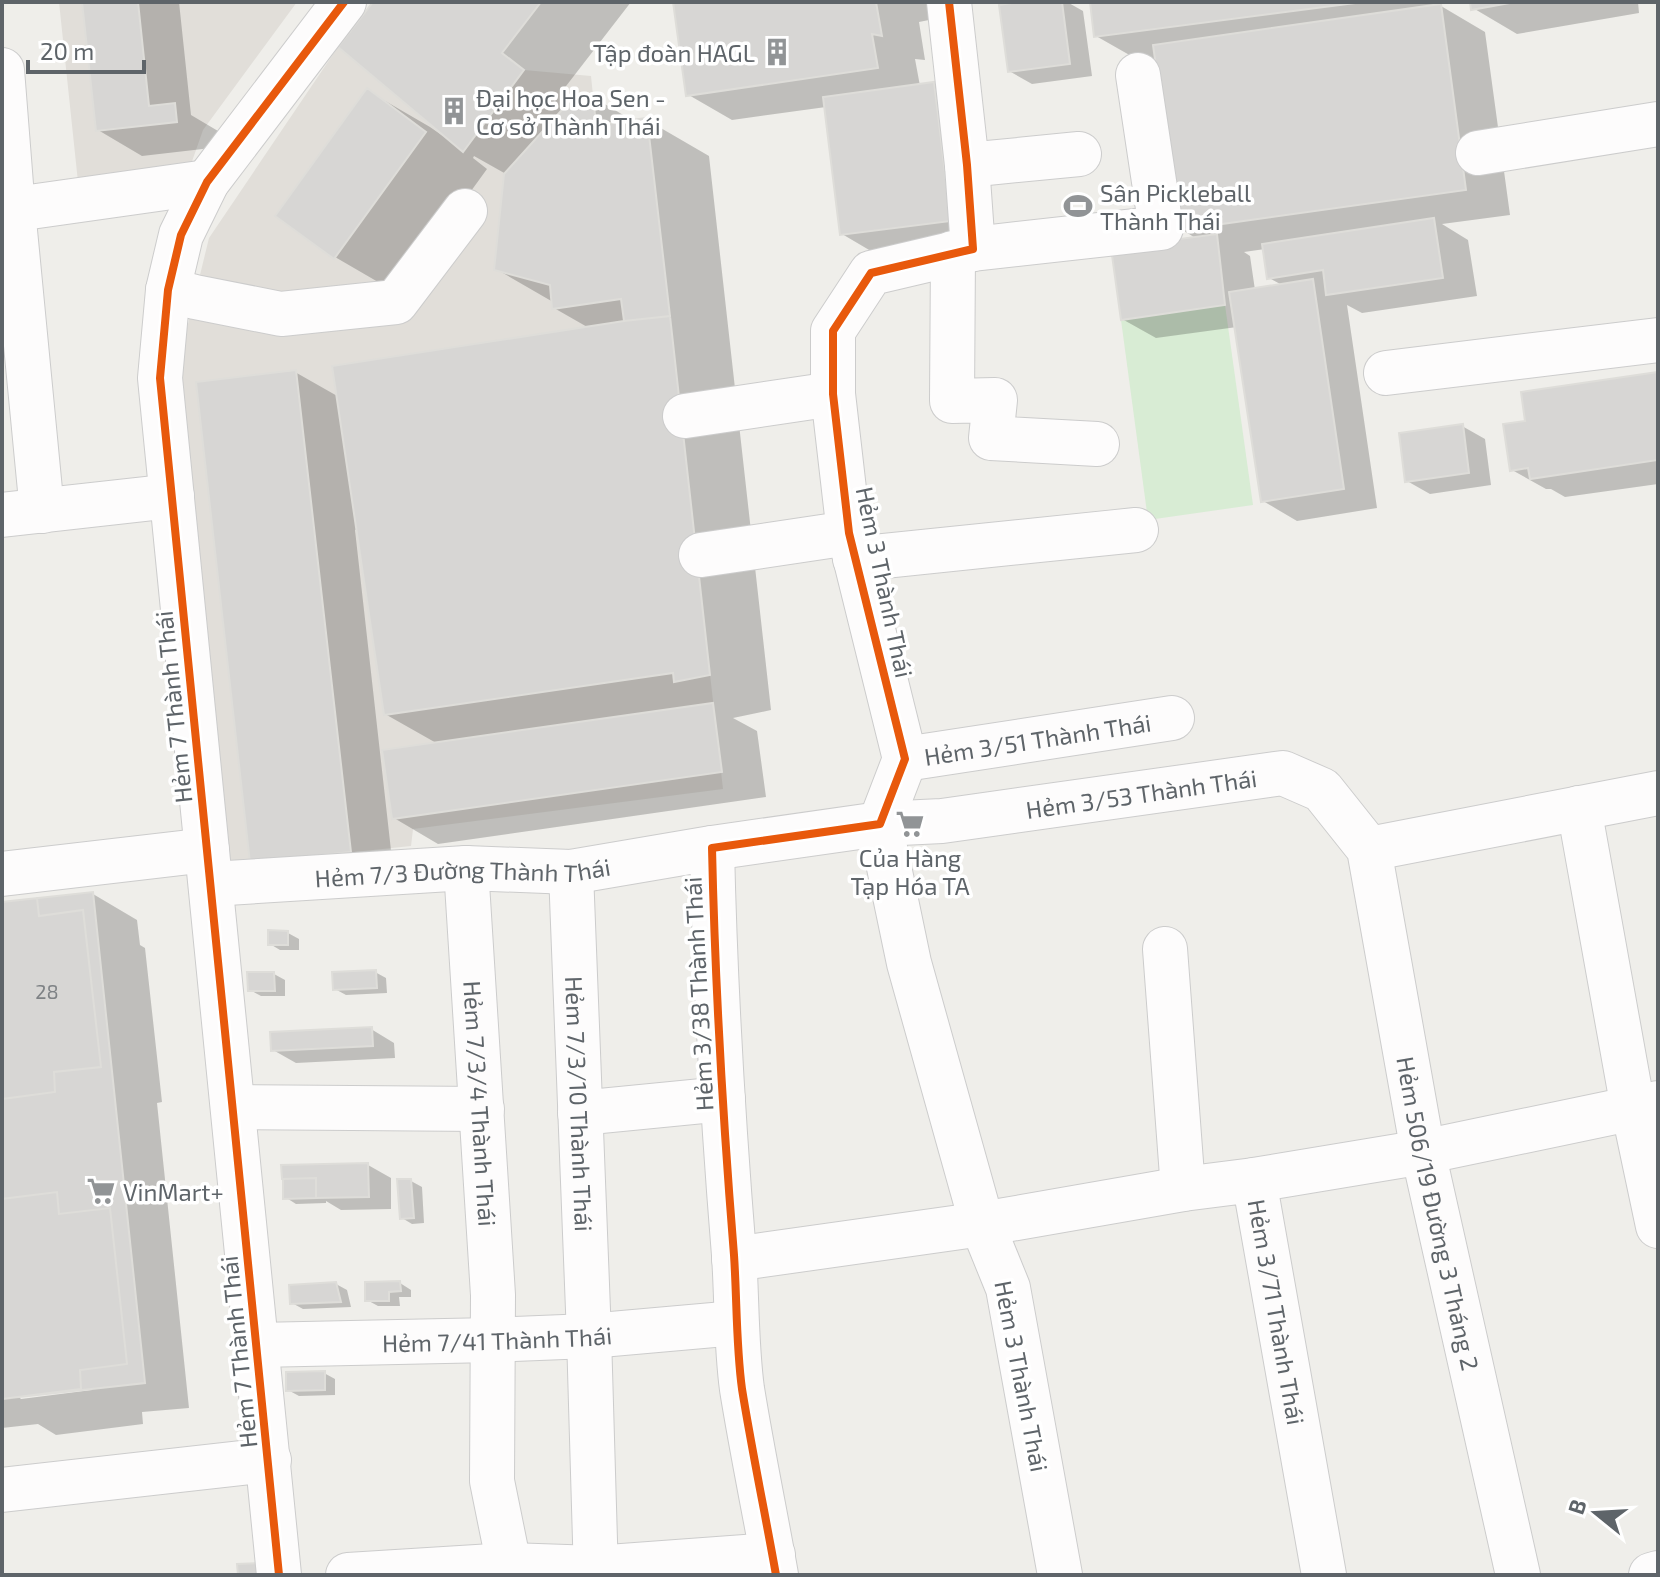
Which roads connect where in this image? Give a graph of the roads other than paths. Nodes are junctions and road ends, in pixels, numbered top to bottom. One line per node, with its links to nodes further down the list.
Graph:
1 (344, 2): 9 (street, Hẻm 7 Thành Thái)
2 (949, 2): 8 (street)
3 (2, 70): 10 (street)
4 (1138, 75): 12 (street, Hẻm 3 Thành Thái)
5 (1658, 124): 6 (street)
6 (1478, 153)
7 (1079, 154): 8 (street)
8 (967, 165): 12 (street)
9 (207, 182): 10 (street); 13 (street, Hẻm 7 Thành Thái)
10 (7, 211): 20 (street)
11 (465, 211): 13 (street)
12 (963, 251): 16 (street, Hẻm 3 Thành Thái); 18 (street)
13 (168, 290): 19 (street, Hẻm 7 Thành Thái)
14 (1658, 340): 15 (street)
15 (1386, 373)
16 (833, 394): 17 (street); 22 (street, Hẻm 3 Thành Thái)
17 (685, 416)
18 (1097, 444)
19 (172, 496): 20 (street); 31 (street, Hẻm 7 Thành Thái)
20 (22, 513)
21 (1136, 530): 22 (street)
22 (852, 546): 23 (street); 25 (street, Hẻm 3 Thành Thái)
23 (701, 555)
24 (1172, 718): 25 (street, Hẻm 3/51 Thành Thái)
25 (905, 759): 28 (street)
26 (1658, 793): 27 (street)
27 (1579, 808): 30 (street); 37 (street)
28 (880, 824): 29 (street, Hẻm 3/38 Thành Thái); 30 (street, Hẻm 3/53 Thành Thái); 44 (street, Hẻm 3 Thành Thái)
29 (712, 848): 33 (street, Hẻm 7/3 Đường Thành Thái); 36 (street, Hẻm 3/38 Thành Thái)
30 (1369, 849): 41 (street, Hẻm 506/19 Đường 3 Tháng 2)
31 (209, 867): 32 (street, Hẻm 7/3 Đường Thành Thái); 34 (street, Hẻm 7/3 Đường Thành Thái); 38 (street, Hẻm 7 Thành Thái)
32 (466, 868): 33 (street, Hẻm 7/3 Đường Thành Thái); 39 (street, Hẻm 7/3/4 Thành Thái)
33 (571, 872): 40 (street, Hẻm 7/3/10 Thành Thái)
34 (2, 874)
35 (1165, 949): 43 (street)
36 (723, 1099): 40 (street); 46 (street, Hẻm 3/38 Thành Thái)
37 (1645, 1106): 41 (street); 45 (street)
38 (233, 1107): 39 (street); 50 (street, Hẻm 7 Thành Thái)
39 (482, 1109): 49 (street, Hẻm 7/3/4 Thành Thái)
40 (580, 1113): 48 (street, Hẻm 7/3/10 Thành Thái)
41 (1423, 1152): 42 (street); 61 (street, Hẻm 506/19 Đường 3 Tháng 2)
42 (1254, 1180): 43 (street, Hẻm 3/71 Thành Thái); 60 (street, Hẻm 3/71 Thành Thái)
43 (1183, 1189): 44 (street, Hẻm 3/71 Thành Thái)
44 (982, 1224): 46 (street, Hẻm 3/71 Thành Thái); 59 (street, Hẻm 3 Thành Thái)
45 (1658, 1226)
46 (734, 1259): 47 (street, Hẻm 3/38 Thành Thái)
47 (736, 1323): 48 (street, Hẻm 7/41 Thành Thái); 53 (street, Hẻm 3/38 Thành Thái)
48 (589, 1336): 49 (street, Hẻm 7/41 Thành Thái); 55 (street, Hẻm 7/3/10 Thành Thái)
49 (492, 1340): 50 (street, Hẻm 7/41 Thành Thái); 54 (street, Hẻm 7/3/4 Thành Thái)
50 (257, 1345): 51 (street, Hẻm 7 Thành Thái)
51 (269, 1460): 52 (street); 57 (street, Hẻm 7 Thành Thái)
52 (2, 1490)
53 (774, 1565): 55 (street)
54 (509, 1570): 55 (street); 58 (street)
55 (595, 1572)
56 (1658, 1573): 62 (street)
57 (279, 1575)
58 (348, 1575)
59 (1060, 1575)
60 (1324, 1575)
61 (1518, 1575)
62 (1651, 1575)

